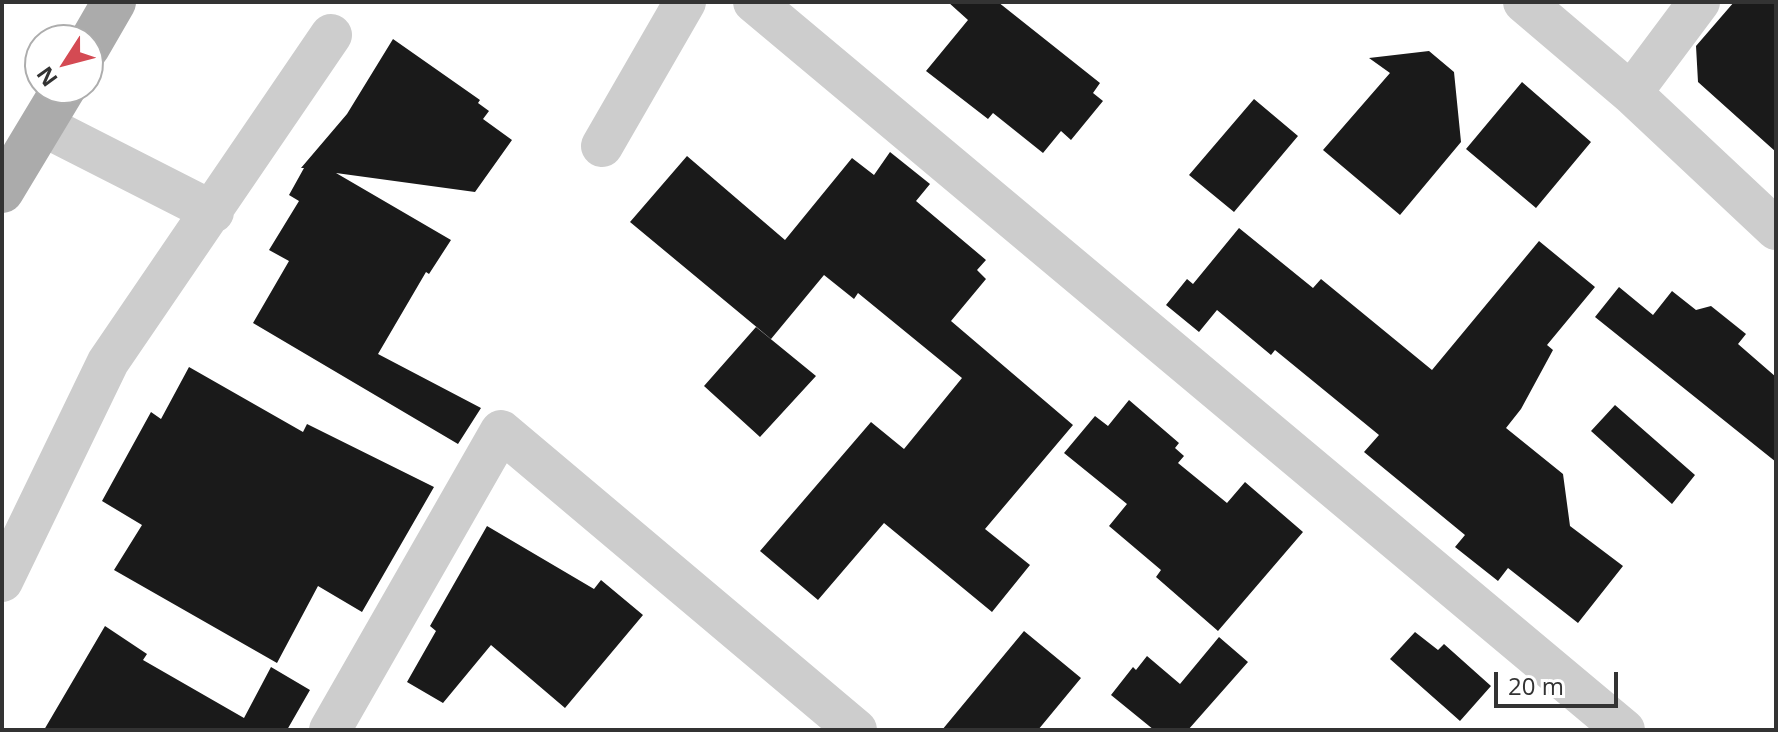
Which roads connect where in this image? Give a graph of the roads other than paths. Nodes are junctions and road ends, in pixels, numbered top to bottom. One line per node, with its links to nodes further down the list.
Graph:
1 (114, 2): 6 (main road)
2 (685, 2): 11 (street)
3 (754, 2): 18 (street)
4 (1524, 2): 8 (street)
5 (1699, 2): 8 (street)
6 (101, 24)
7 (331, 35): 13 (street)
8 (1631, 93): 14 (street)
9 (54, 104): 10 (main road)
10 (42, 125): 12 (main road); 13 (street)
11 (602, 146)
12 (2, 191)
13 (213, 212): 15 (street)
14 (1776, 229)
15 (2, 581)
16 (330, 730): 17 (street)
17 (856, 730)
18 (1624, 730)

